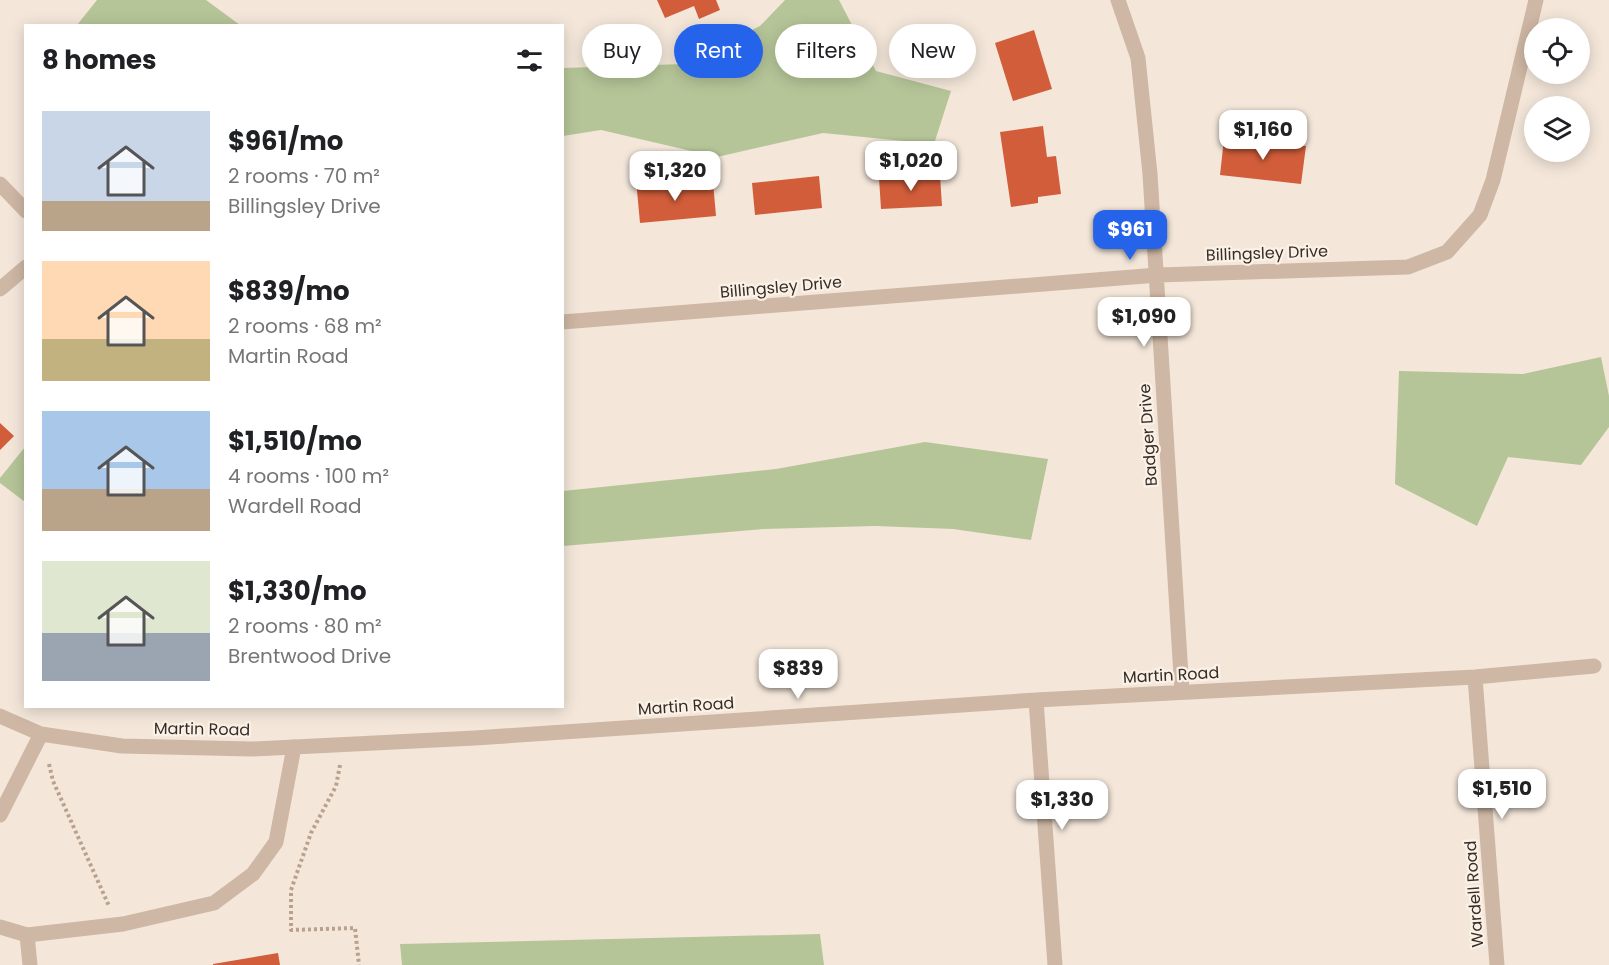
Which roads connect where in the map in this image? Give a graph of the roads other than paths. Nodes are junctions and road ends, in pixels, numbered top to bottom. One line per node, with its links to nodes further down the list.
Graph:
1 (1118, 0): 6 (street, Badger Drive)
2 (1536, 0): 6 (street, Billingsley Drive)
3 (0, 184): 4 (street)
4 (24, 209)
5 (24, 269): 7 (street)
6 (1158, 275): 8 (street, Billingsley Drive); 11 (street, Badger Drive)
7 (0, 289)
8 (564, 322)
9 (1594, 666): 10 (street, Martin Road)
10 (1475, 677): 11 (street, Martin Road); 21 (street, Wardell Road)
11 (1182, 692): 12 (street, Martin Road)
12 (1036, 700): 15 (street, Martin Road); 20 (street)
13 (0, 716): 14 (street, Martin Road)
14 (41, 734): 15 (street, Martin Road); 16 (street)
15 (294, 747): 18 (street)
16 (0, 815)
17 (0, 927): 18 (street)
18 (27, 935): 19 (street)
19 (30, 965)
20 (1055, 965)
21 (1497, 965)

